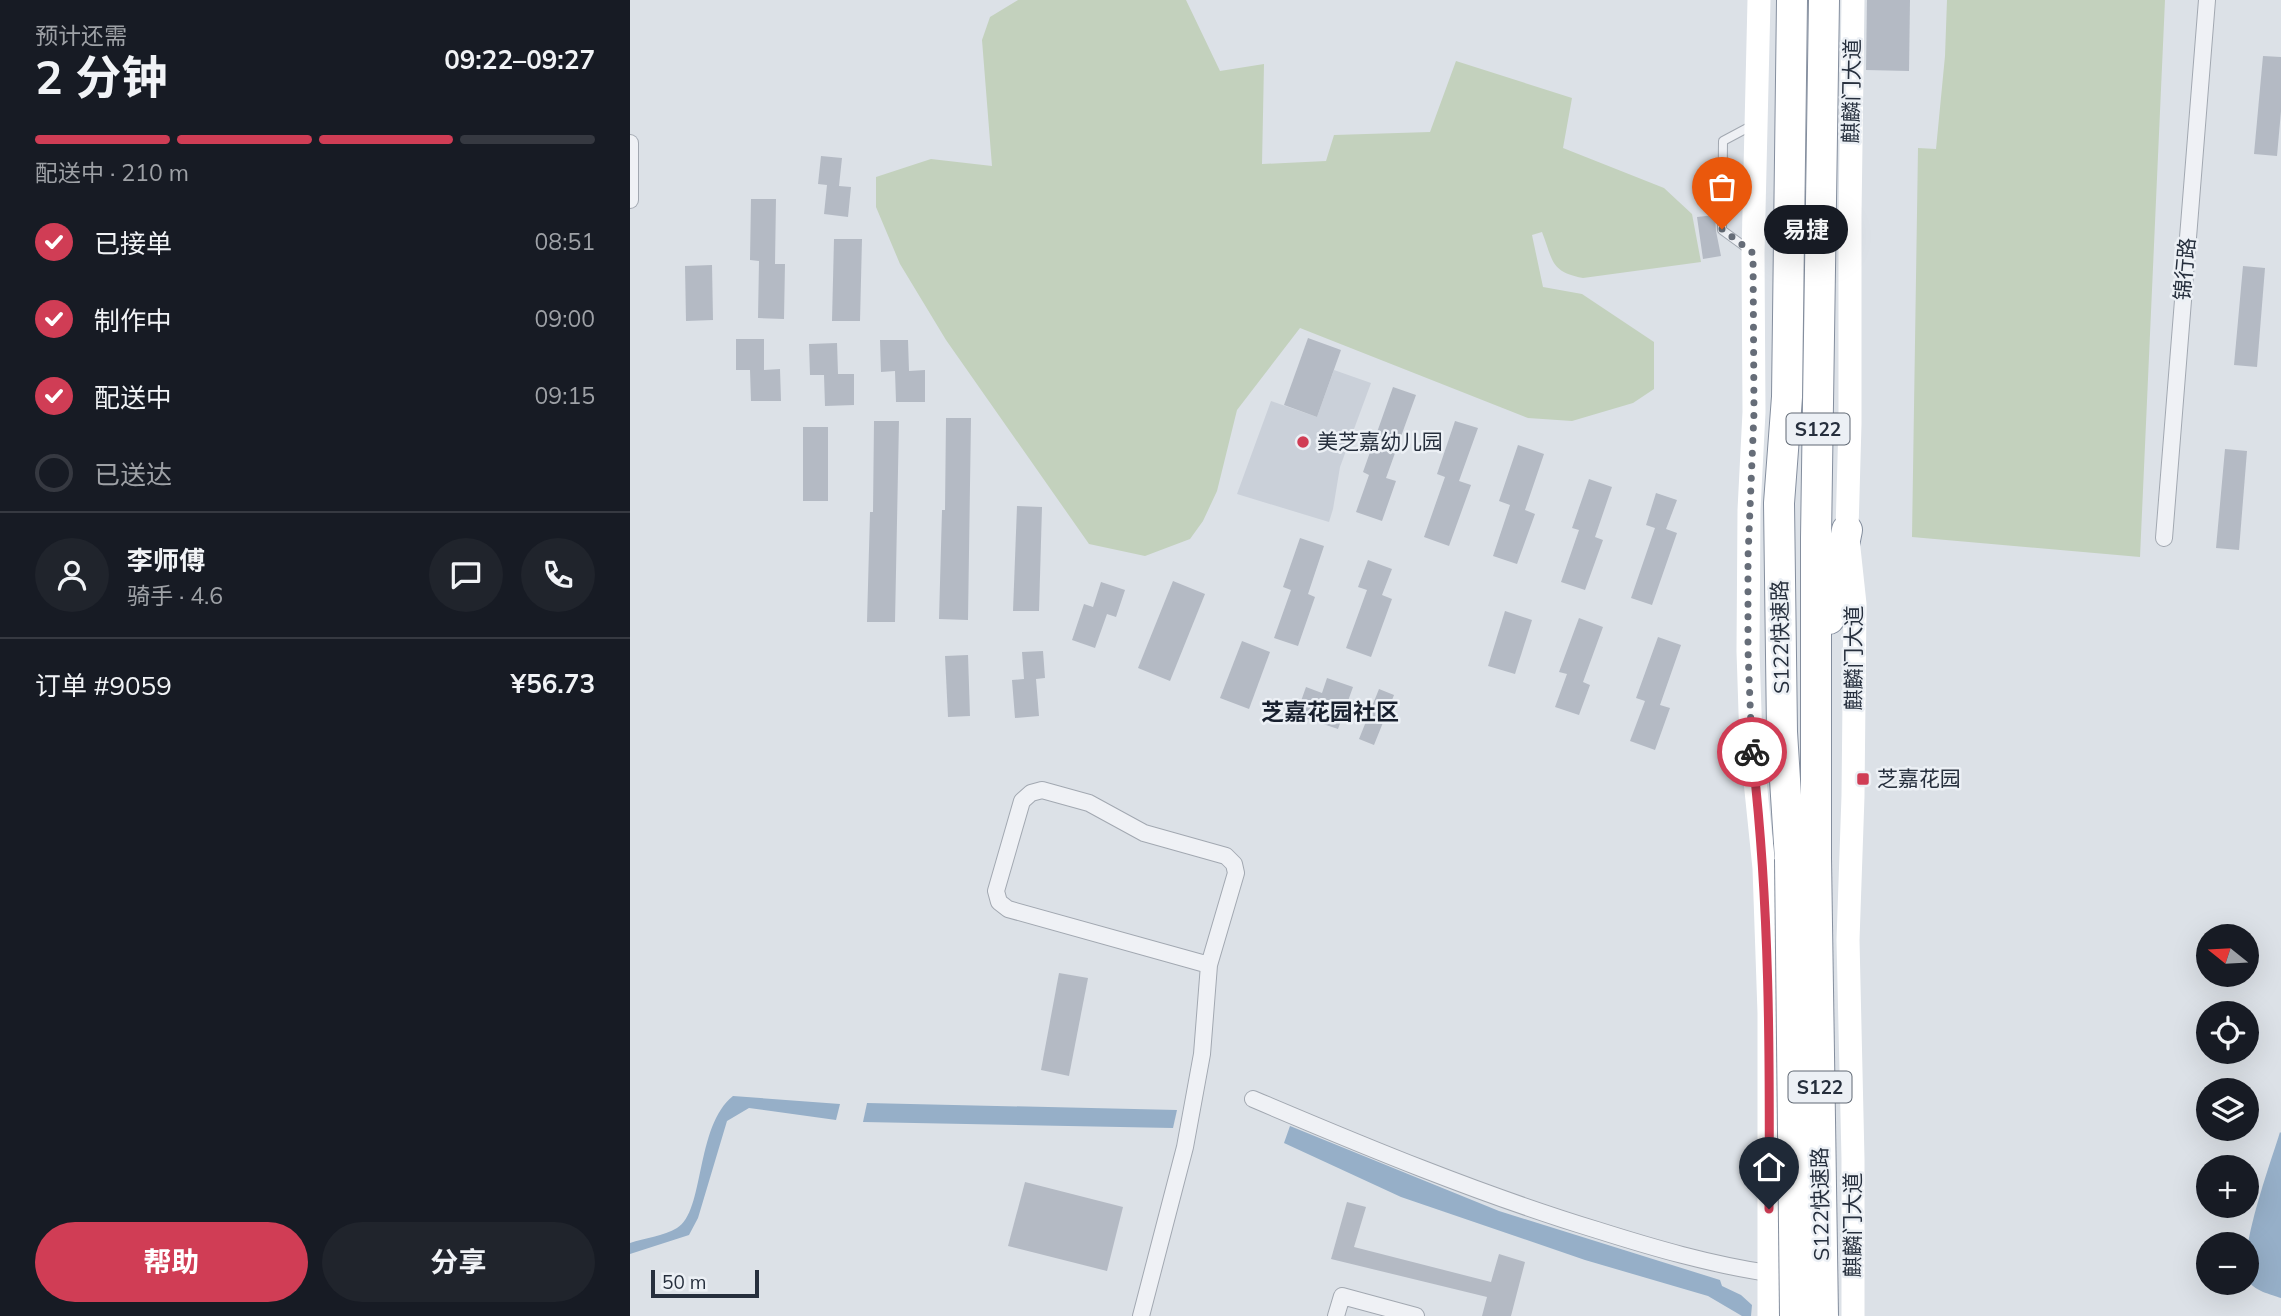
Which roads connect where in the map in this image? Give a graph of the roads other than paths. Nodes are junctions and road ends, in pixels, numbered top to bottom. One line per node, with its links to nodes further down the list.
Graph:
1 (1759, 0): 6 (street)
2 (1792, 0): 13 (highway, S122快速路 / S122)
3 (1824, 0): 12 (highway, S122快速路 / S122)
4 (1853, 0): 10 (street, 麒麟门大道)
5 (2207, 0): 11 (street, 锦行路)
6 (1755, 124): 9 (street); 9 (lane)
7 (630, 143): 8 (street)
8 (630, 200)
9 (1753, 253): 17 (street)
10 (1847, 530): 12 (highway); 16 (street, 麒麟门大道)
11 (2164, 538)
12 (1817, 674): 13 (highway, S122快速路 / S122)
13 (1803, 859): 25 (highway, S122快速路 / S122, bridge); 26 (highway, S122快速路 / S122, bridge)
14 (1209, 965): 14 (street); 21 (street)
15 (1253, 1099): 20 (street)
16 (1852, 1112): 17 (street); 19 (street, 麒麟门大道)
17 (1769, 1113): 18 (street)
18 (1769, 1233): 19 (street); 20 (street)
19 (1853, 1233): 27 (street, 麒麟门大道)
20 (1768, 1281): 24 (street)
21 (1141, 1316)
22 (1336, 1316): 23 (street)
23 (1416, 1316)
24 (1769, 1316)
25 (1795, 1316)
26 (1823, 1316)
27 (1853, 1316)

